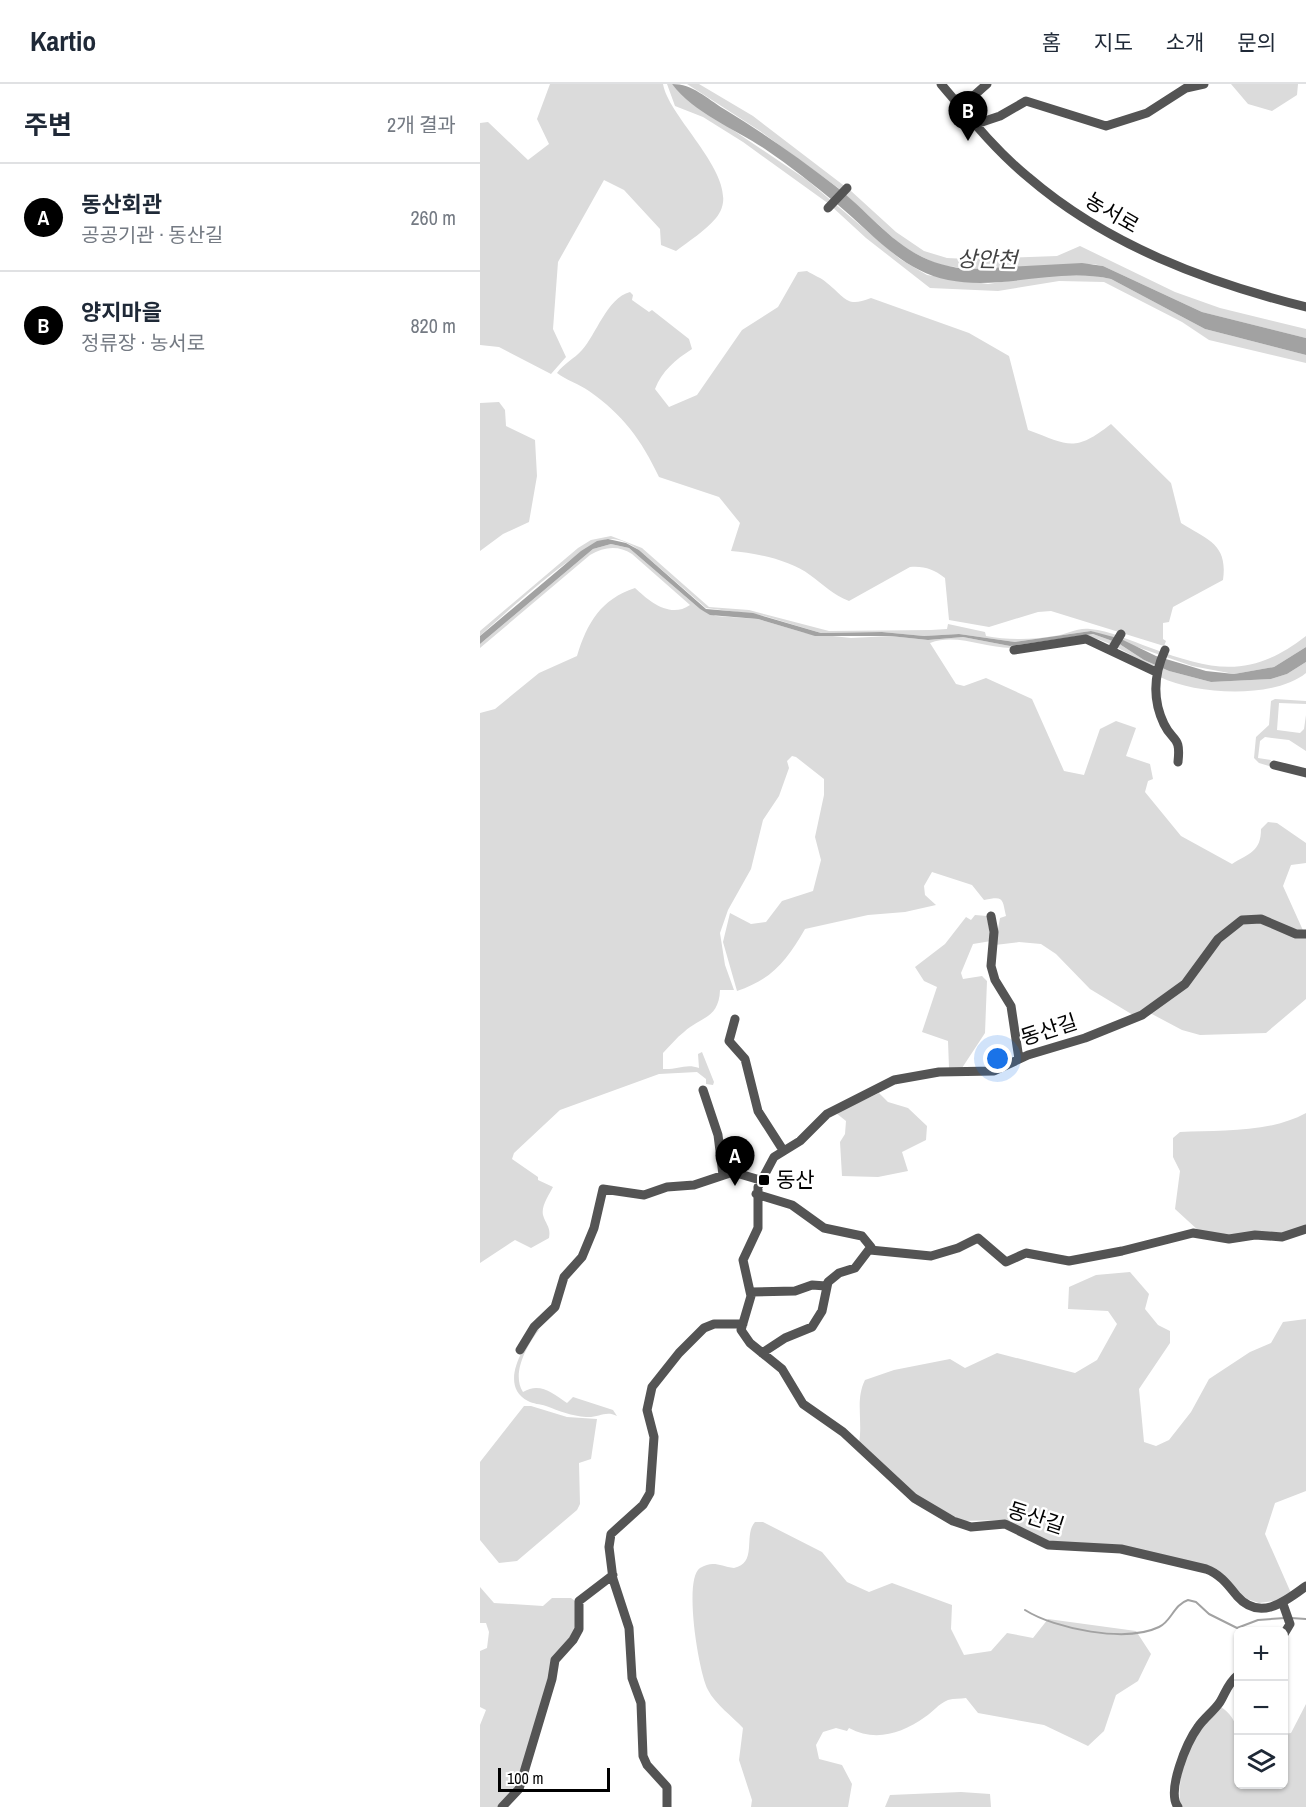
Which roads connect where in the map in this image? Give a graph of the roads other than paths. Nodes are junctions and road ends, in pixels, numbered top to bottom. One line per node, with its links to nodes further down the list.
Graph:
1 (940, 84): 4 (street, 농서로)
2 (987, 84): 4 (street)
3 (1204, 84): 5 (street)
4 (961, 107): 5 (street, 농서로)
5 (976, 124): 8 (street, 농서로)
6 (847, 188): 7 (street)
7 (829, 207)
8 (1306, 307)
9 (1120, 635): 10 (street)
10 (1112, 647): 11 (street); 13 (street)
11 (1014, 650)
12 (1164, 651): 13 (street)
13 (1156, 670): 14 (street)
14 (1178, 762)
15 (1274, 765): 16 (street)
16 (1306, 774)
17 (991, 916): 20 (street)
18 (1306, 934): 20 (street, 동산길)
19 (735, 1019): 22 (street)
20 (1019, 1059): 22 (street, 동산길)
21 (704, 1090): 23 (street)
22 (783, 1150): 24 (street, 동산길)
23 (723, 1175): 24 (street); 31 (street)
24 (760, 1180): 25 (street, 동산길)
25 (756, 1194): 27 (street); 29 (street, 동산길)
26 (1306, 1229): 27 (street)
27 (870, 1250): 28 (street)
28 (826, 1286): 29 (street); 32 (street)
29 (751, 1292): 30 (street, 동산길)
30 (742, 1324): 32 (street, 동산길); 33 (street)
31 (520, 1350)
32 (762, 1353): 35 (street, 동산길)
33 (612, 1575): 38 (street); 39 (street)
34 (1306, 1586): 35 (street)
35 (1283, 1604): 36 (street)
36 (1288, 1627)
37 (1234, 1679): 40 (street)
38 (502, 1807)
39 (667, 1807)
40 (1178, 1807)

